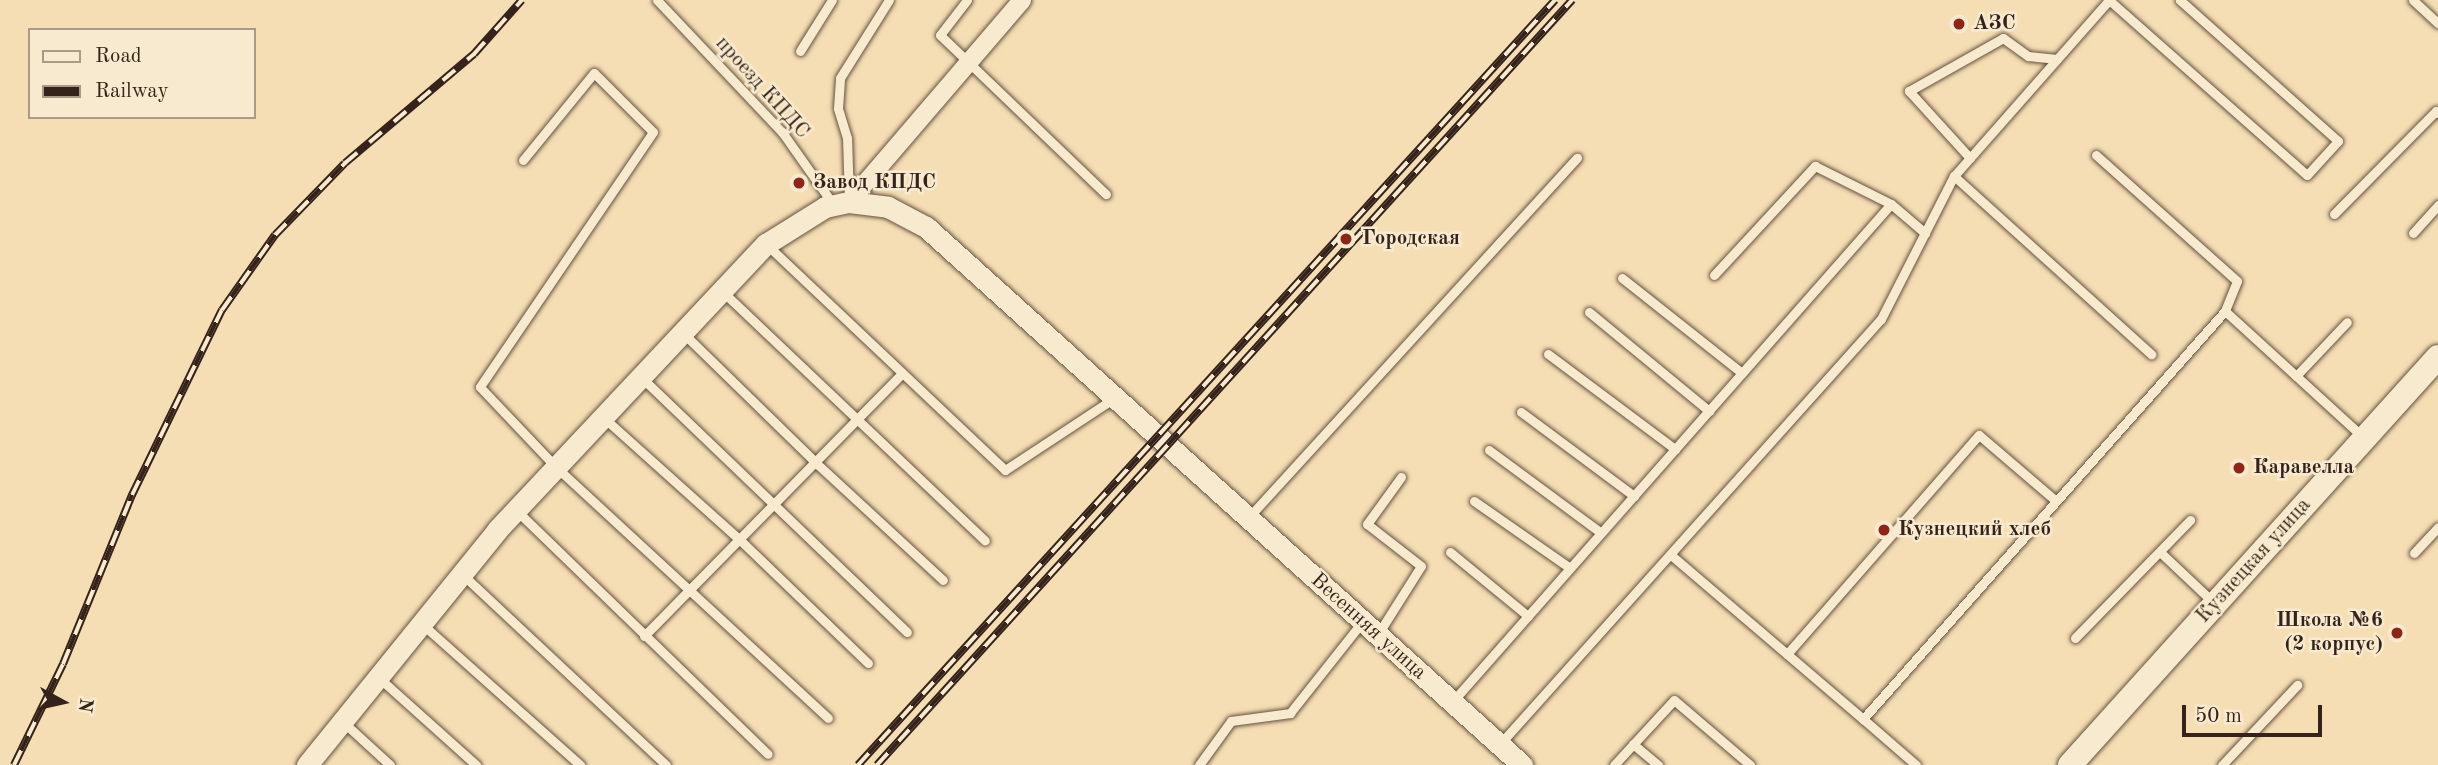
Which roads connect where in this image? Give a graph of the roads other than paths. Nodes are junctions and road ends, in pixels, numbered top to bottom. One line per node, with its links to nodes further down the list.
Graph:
1 (657, 0): 20 (lane, проезд КПДС)
2 (832, 0): 10 (lane)
3 (888, 0): 20 (lane)
4 (967, 0): 12 (lane)
5 (1022, 0): 12 (street)
6 (2109, 0): 7 (lane); 11 (lane)
7 (2180, 0)
8 (2413, 0): 9 (lane)
9 (2438, 23)
10 (800, 51)
11 (2057, 59): 16 (lane); 16 (lane)
12 (968, 63): 19 (lane); 20 (street)
13 (2438, 113): 23 (lane)
14 (2096, 155): 30 (lane)
15 (1577, 158): 57 (lane)
16 (1970, 158): 18 (lane)
17 (523, 160): 50 (lane)
18 (1954, 176): 24 (lane); 35 (lane)
19 (1106, 194)
20 (842, 204): 26 (street); 41 (street, Весенняя улица)
21 (1891, 204): 24 (lane); 27 (lane); 38 (lane)
22 (2438, 205): 25 (lane)
23 (2334, 214)
24 (1924, 233): 66 (lane)
25 (2413, 233)
26 (766, 244): 29 (street); 37 (lane)
27 (1714, 275)
28 (1622, 278): 38 (lane)
29 (722, 291): 33 (street); 45 (lane)
30 (2225, 311): 39 (lane); 54 (lane)
31 (1589, 312): 42 (lane)
32 (2347, 322): 39 (lane)
33 (682, 333): 40 (street); 49 (lane)
34 (1548, 354): 47 (lane)
35 (2151, 354)
36 (2438, 357): 46 (main road, Кузнецкая улица)
37 (902, 373): 41 (lane); 45 (lane)
38 (1742, 373): 42 (lane)
39 (2297, 376): 46 (lane)
40 (641, 377): 44 (street); 55 (lane)
41 (1114, 398): 57 (street, Весенняя улица)
42 (1709, 411): 47 (lane)
43 (1521, 412): 52 (lane)
44 (603, 417): 50 (street); 61 (lane)
45 (857, 419): 49 (lane); 62 (lane)
46 (2365, 438): 71 (main road, Кузнецкая улица)
47 (1675, 449): 52 (lane)
48 (1489, 450): 60 (lane)
49 (815, 462): 55 (lane); 69 (lane)
50 (556, 467): 56 (street); 70 (lane)
51 (1401, 477): 74 (lane)
52 (1634, 496): 60 (lane)
53 (1474, 501): 67 (lane)
54 (2056, 501): 78 (lane); 84 (lane)
55 (773, 505): 61 (lane); 75 (lane)
56 (516, 510): 68 (street); 76 (lane)
57 (1247, 519): 74 (street, Весенняя улица)
58 (2190, 520): 64 (lane)
59 (2438, 527): 65 (lane)
60 (1601, 533): 67 (lane)
61 (739, 539): 70 (lane); 79 (lane)
62 (985, 541)
63 (1450, 552): 72 (lane)
64 (2160, 552): 71 (lane); 77 (lane)
65 (2414, 553)
66 (1671, 555): 78 (lane); 86 (lane)
67 (1570, 568): 72 (lane)
68 (461, 573): 73 (street); 93 (lane)
69 (943, 580)
70 (690, 589): 76 (lane); 83 (lane)
71 (2215, 604): 100 (main road, Кузнецкая улица)
72 (1528, 616): 82 (lane)
73 (421, 624): 80 (street); 92 (lane)
74 (1369, 629): 82 (street, Весенняя улица); 94 (lane)
75 (907, 632)
76 (644, 636): 88 (lane)
77 (2075, 638)
78 (1787, 654): 84 (lane)
79 (868, 663)
80 (378, 677): 85 (street); 91 (lane)
81 (2297, 685): 101 (lane)
82 (1452, 702): 86 (street, Весенняя улица)
83 (828, 718)
84 (1863, 719): 99 (lane)
85 (342, 721): 89 (street); 90 (lane)
86 (1499, 744): 95 (street, Весенняя улица)
87 (1633, 744): 96 (lane); 97 (lane); 98 (lane)
88 (768, 754)
89 (307, 765)
90 (390, 765)
91 (476, 765)
92 (580, 765)
93 (666, 765)
94 (1199, 765)
95 (1522, 765)
96 (1614, 765)
97 (1658, 765)
98 (1749, 765)
99 (1916, 765)
100 (2070, 765)
101 (2222, 765)

